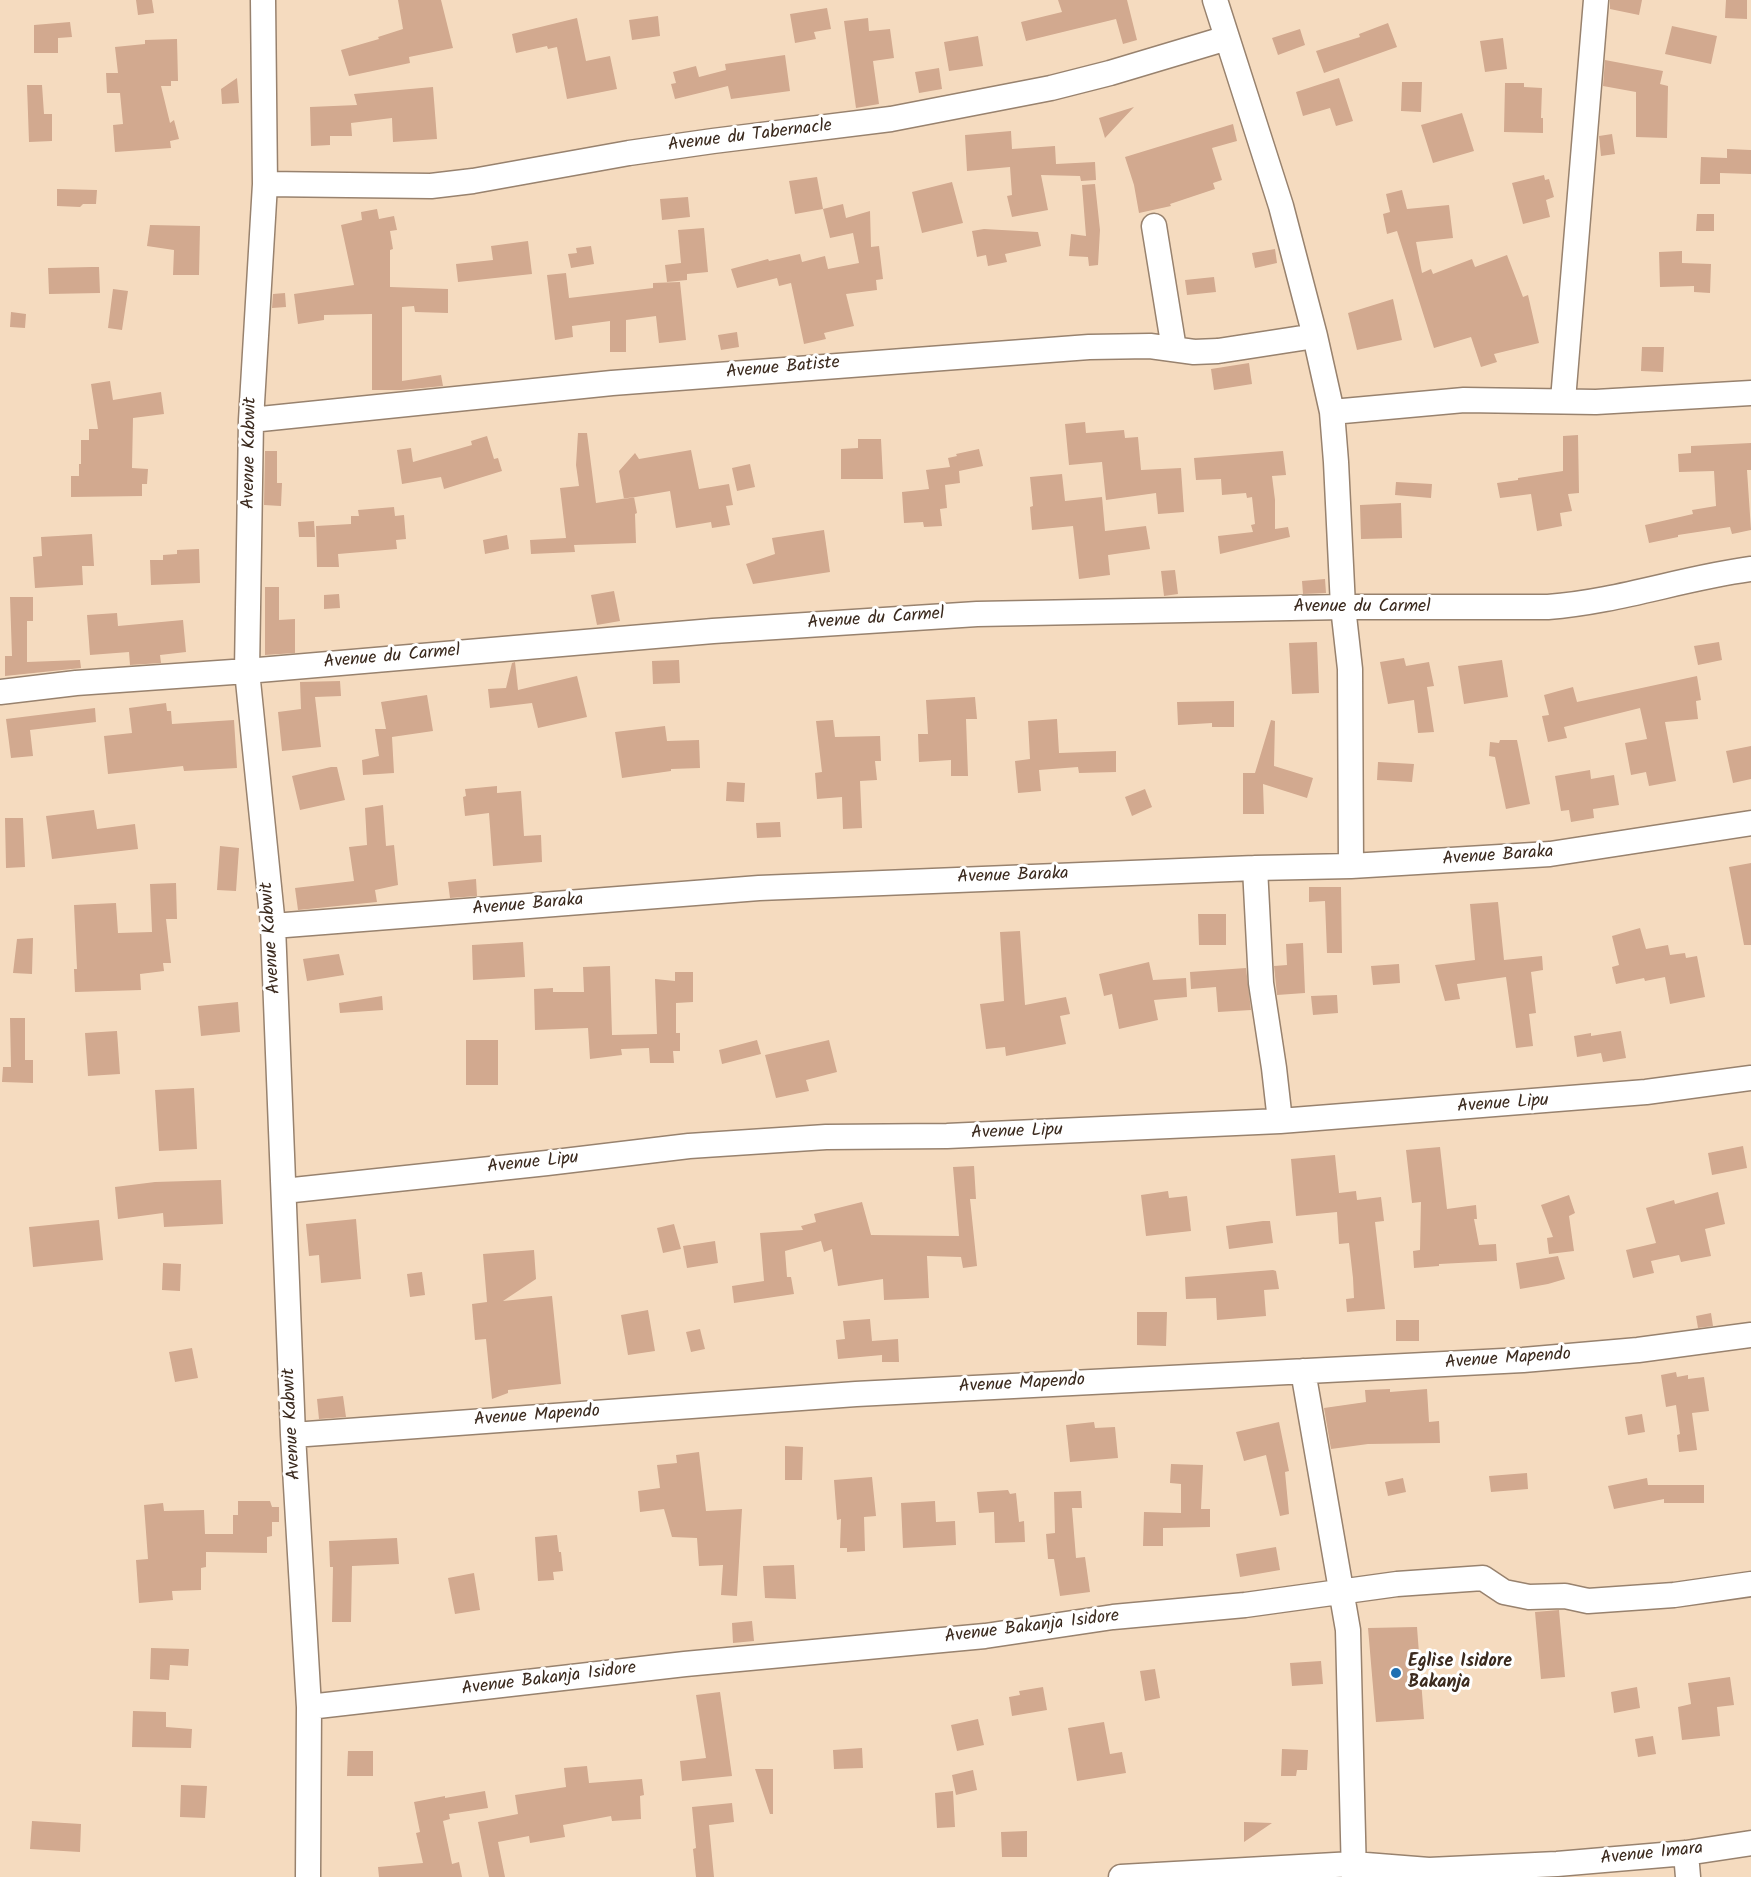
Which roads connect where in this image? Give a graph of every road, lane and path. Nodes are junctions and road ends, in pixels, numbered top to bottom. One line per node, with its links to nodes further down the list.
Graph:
1 (1215, 0): 4 (street)
2 (1596, 0): 10 (street)
3 (268, 1): 5 (street, Avenue Kabwit)
4 (1227, 38): 5 (street, Avenue du Tabernacle); 7 (street)
5 (265, 184): 12 (street, Avenue Kabwit)
6 (1154, 226): 8 (street)
7 (1315, 336): 8 (street, Avenue Batiste); 11 (street)
8 (1174, 349): 12 (street, Avenue Batiste)
9 (1751, 393): 10 (street)
10 (1563, 400): 11 (street)
11 (1332, 412): 14 (street)
12 (250, 420): 15 (street, Avenue Kabwit)
13 (1751, 569): 14 (street, Avenue du Carmel)
14 (1343, 608): 15 (street, Avenue du Carmel); 18 (street)
15 (247, 671): 16 (street, Avenue du Carmel); 20 (street, Avenue Kabwit)
16 (0, 692)
17 (1751, 823): 18 (street, Avenue Baraka)
18 (1351, 866): 19 (street, Avenue Baraka)
19 (1255, 868): 20 (street, Avenue Baraka); 22 (street)
20 (273, 926): 23 (street, Avenue Kabwit)
21 (1751, 1078): 22 (street, Avenue Lipu)
22 (1280, 1121): 23 (street, Avenue Lipu)
23 (284, 1191): 26 (street, Avenue Kabwit)
24 (1751, 1335): 25 (street, Avenue Mapendo)
25 (1303, 1371): 26 (street, Avenue Mapendo); 28 (street)
26 (293, 1435): 29 (street, Avenue Kabwit)
27 (1751, 1584): 28 (street, Avenue Bakanja Isidore)
28 (1340, 1590): 29 (street, Avenue Bakanja Isidore); 32 (street)
29 (309, 1707): 33 (street, Avenue Kabwit)
30 (1751, 1843): 31 (street, Avenue Imara)
31 (1686, 1853): 32 (street, Avenue Imara); 35 (street)
32 (1353, 1870): 34 (street, Avenue Imara)
33 (308, 1877)
34 (1121, 1877)
35 (1688, 1877)

